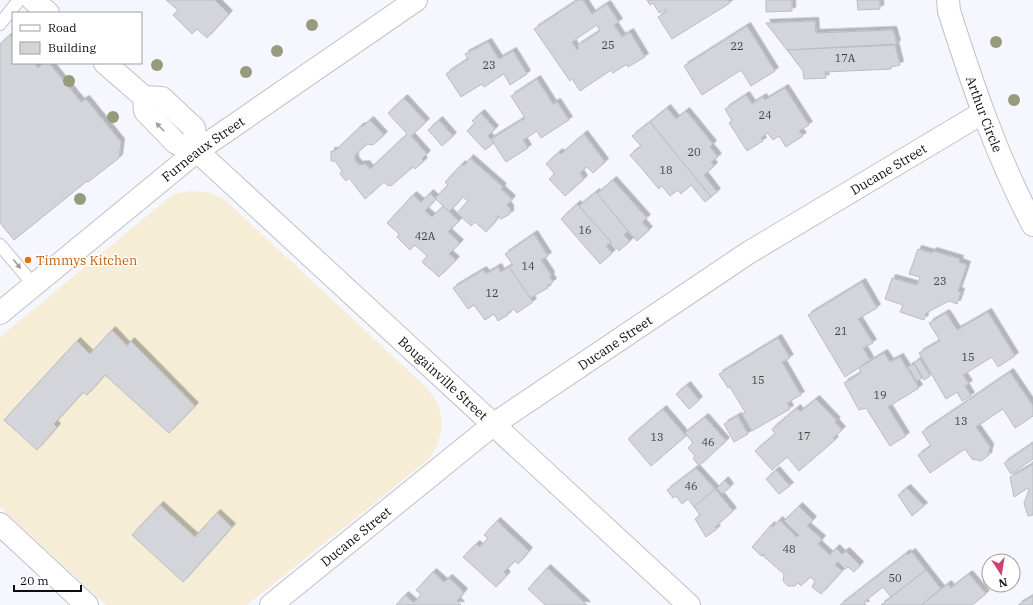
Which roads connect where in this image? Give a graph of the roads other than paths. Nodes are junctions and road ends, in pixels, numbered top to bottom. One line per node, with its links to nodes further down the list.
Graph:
1 (19, 0): 6 (lane)
2 (33, 0): 5 (street)
3 (416, 0): 9 (street, Furneaux Street)
4 (948, 0): 8 (street, Arthur Circle)
5 (47, 12)
6 (0, 24)
7 (106, 64): 9 (street)
8 (982, 113): 10 (street, Arthur Circle); 14 (street, Ducane Street)
9 (197, 151): 12 (street, Furneaux Street); 14 (street, Bougainville Street)
10 (1033, 225)
11 (0, 245): 12 (lane, one-way to 12)
12 (33, 284): 13 (street, Furneaux Street)
13 (0, 312)
14 (494, 424): 17 (street, Ducane Street); 18 (street, Bougainville Street)
15 (0, 524): 16 (street)
16 (87, 605)
17 (271, 605)
18 (689, 605)

